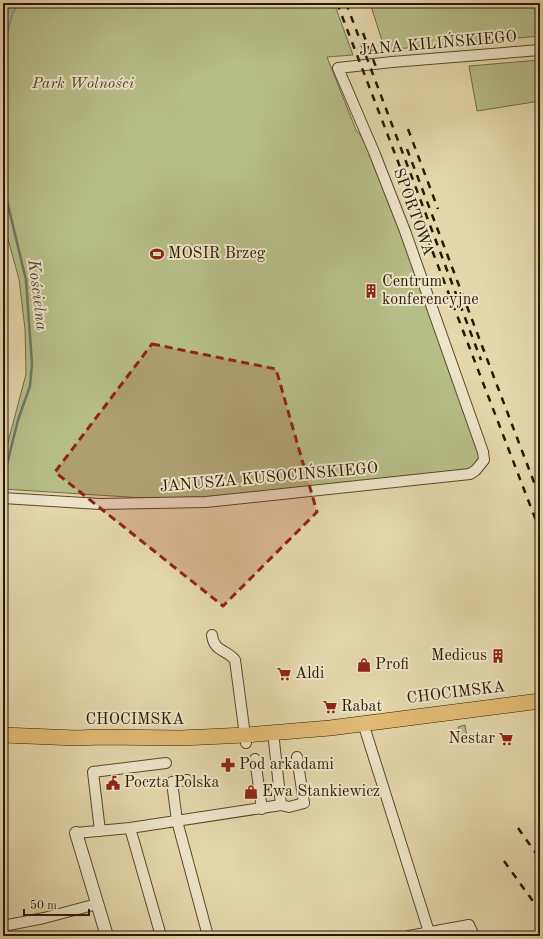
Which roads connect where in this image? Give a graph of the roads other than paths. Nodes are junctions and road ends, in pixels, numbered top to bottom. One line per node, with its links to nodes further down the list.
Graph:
1 (540, 50): 2 (street, JANA KILIŃSKIEGO)
2 (338, 68): 3 (street, SPORTOWA)
3 (484, 460): 4 (street, JANUSZA KUSOCIŃSKIEGO)
4 (3, 498)
5 (212, 635): 10 (street)
6 (540, 701): 7 (main road, CHOCIMSKA)
7 (363, 723): 8 (main road, CHOCIMSKA); 24 (street)
8 (330, 728): 10 (main road, CHOCIMSKA); 11 (main road, CHOCIMSKA)
9 (3, 735): 10 (main road, CHOCIMSKA)
10 (246, 739): 11 (main road, CHOCIMSKA)
11 (274, 741): 16 (street)
12 (297, 757): 16 (street)
13 (255, 759): 17 (street)
14 (166, 763): 20 (street)
15 (187, 780): 18 (street)
16 (281, 805): 17 (street)
17 (262, 809): 18 (street)
18 (178, 821): 19 (street); 27 (street)
19 (130, 828): 20 (street); 26 (street)
20 (100, 831): 21 (street)
21 (76, 833): 22 (street)
22 (97, 904): 23 (street); 25 (street)
23 (3, 926)
24 (429, 932): 28 (street); 29 (street)
25 (107, 936)
26 (161, 936)
27 (208, 936)
28 (409, 936)
29 (474, 936)

